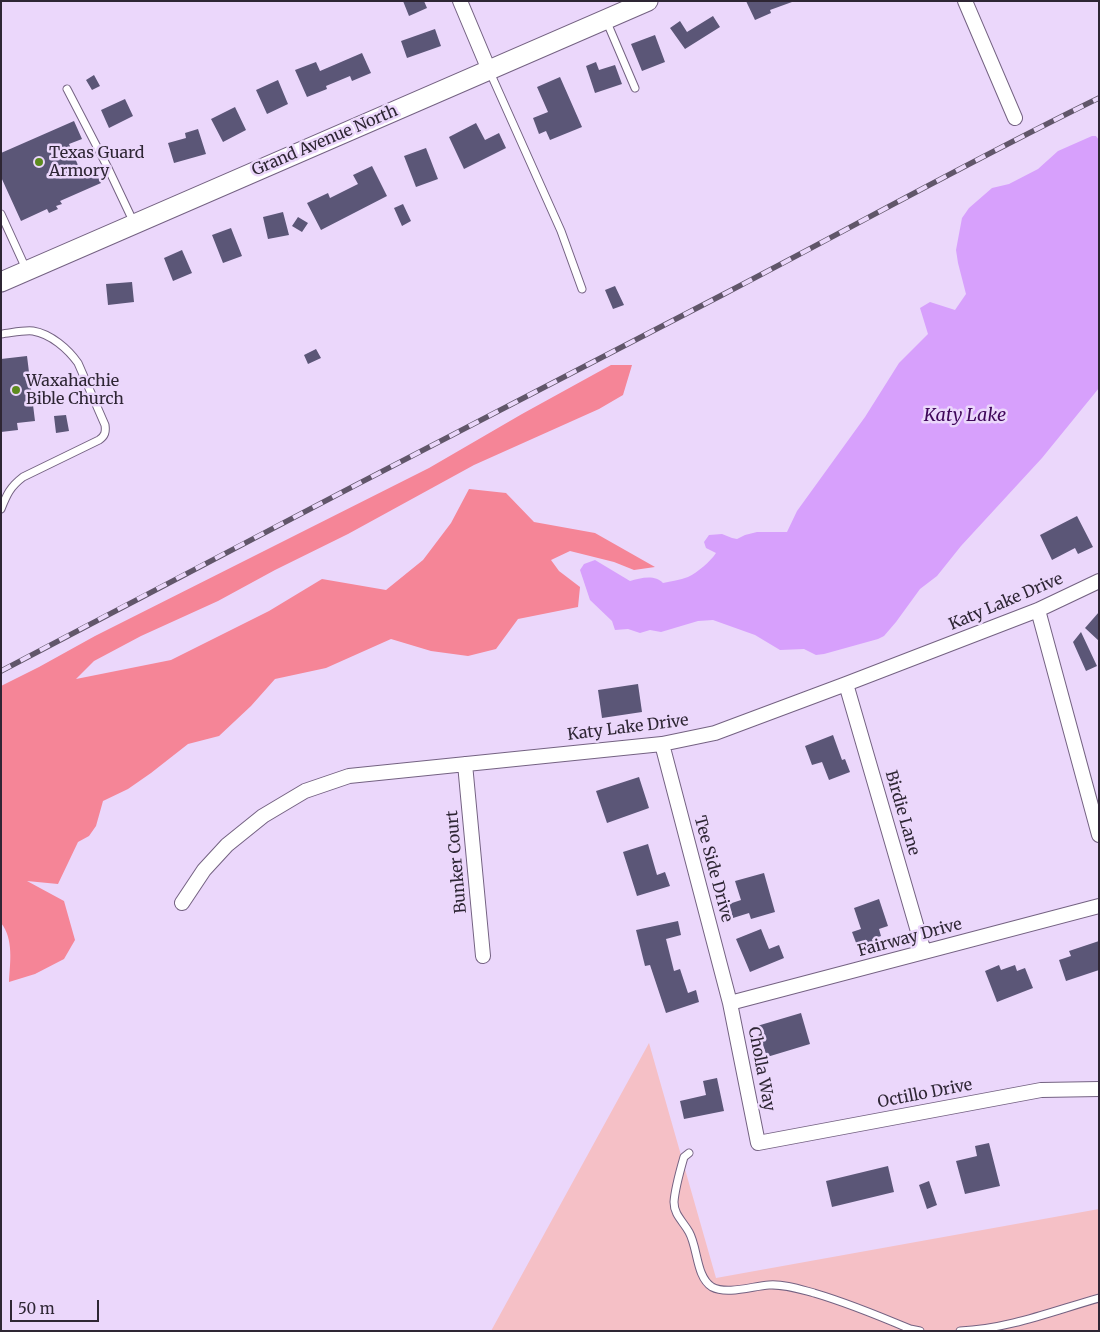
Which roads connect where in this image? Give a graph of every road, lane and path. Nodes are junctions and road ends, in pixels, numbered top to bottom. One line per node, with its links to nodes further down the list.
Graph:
1 (460, 1): 5 (street)
2 (648, 1): 4 (main road, Grand Avenue North)
3 (965, 1): 8 (street)
4 (606, 20): 5 (main road, Grand Avenue North); 6 (lane)
5 (489, 70): 10 (main road, Grand Avenue North); 13 (lane)
6 (635, 88)
7 (67, 89): 10 (lane)
8 (1015, 118)
9 (1, 214): 11 (lane)
10 (134, 224): 11 (main road, Grand Avenue North)
11 (27, 271): 12 (main road, Grand Avenue North)
12 (1, 282)
13 (582, 289)
14 (1, 334): 15 (lane)
15 (1, 509)
16 (1099, 581): 17 (street, Katy Lake Drive)
17 (1038, 610): 18 (street, Katy Lake Drive); 21 (street)
18 (846, 684): 19 (street, Katy Lake Drive); 24 (street, Birdie Lane)
19 (662, 744): 20 (street, Katy Lake Drive); 26 (street, Tee Side Drive)
20 (465, 764): 22 (street, Katy Lake Drive); 25 (street, Bunker Court)
21 (1099, 835)
22 (182, 904)
23 (1099, 906): 24 (street, Fairway Drive)
24 (924, 952): 26 (street, Fairway Drive)
25 (483, 956)
26 (730, 1002): 28 (street, Cholla Way)
27 (1099, 1089): 28 (street, Octillo Drive)
28 (758, 1143)
29 (689, 1153): 31 (lane)
30 (1099, 1298): 32 (lane)
31 (920, 1331)
32 (960, 1331)

